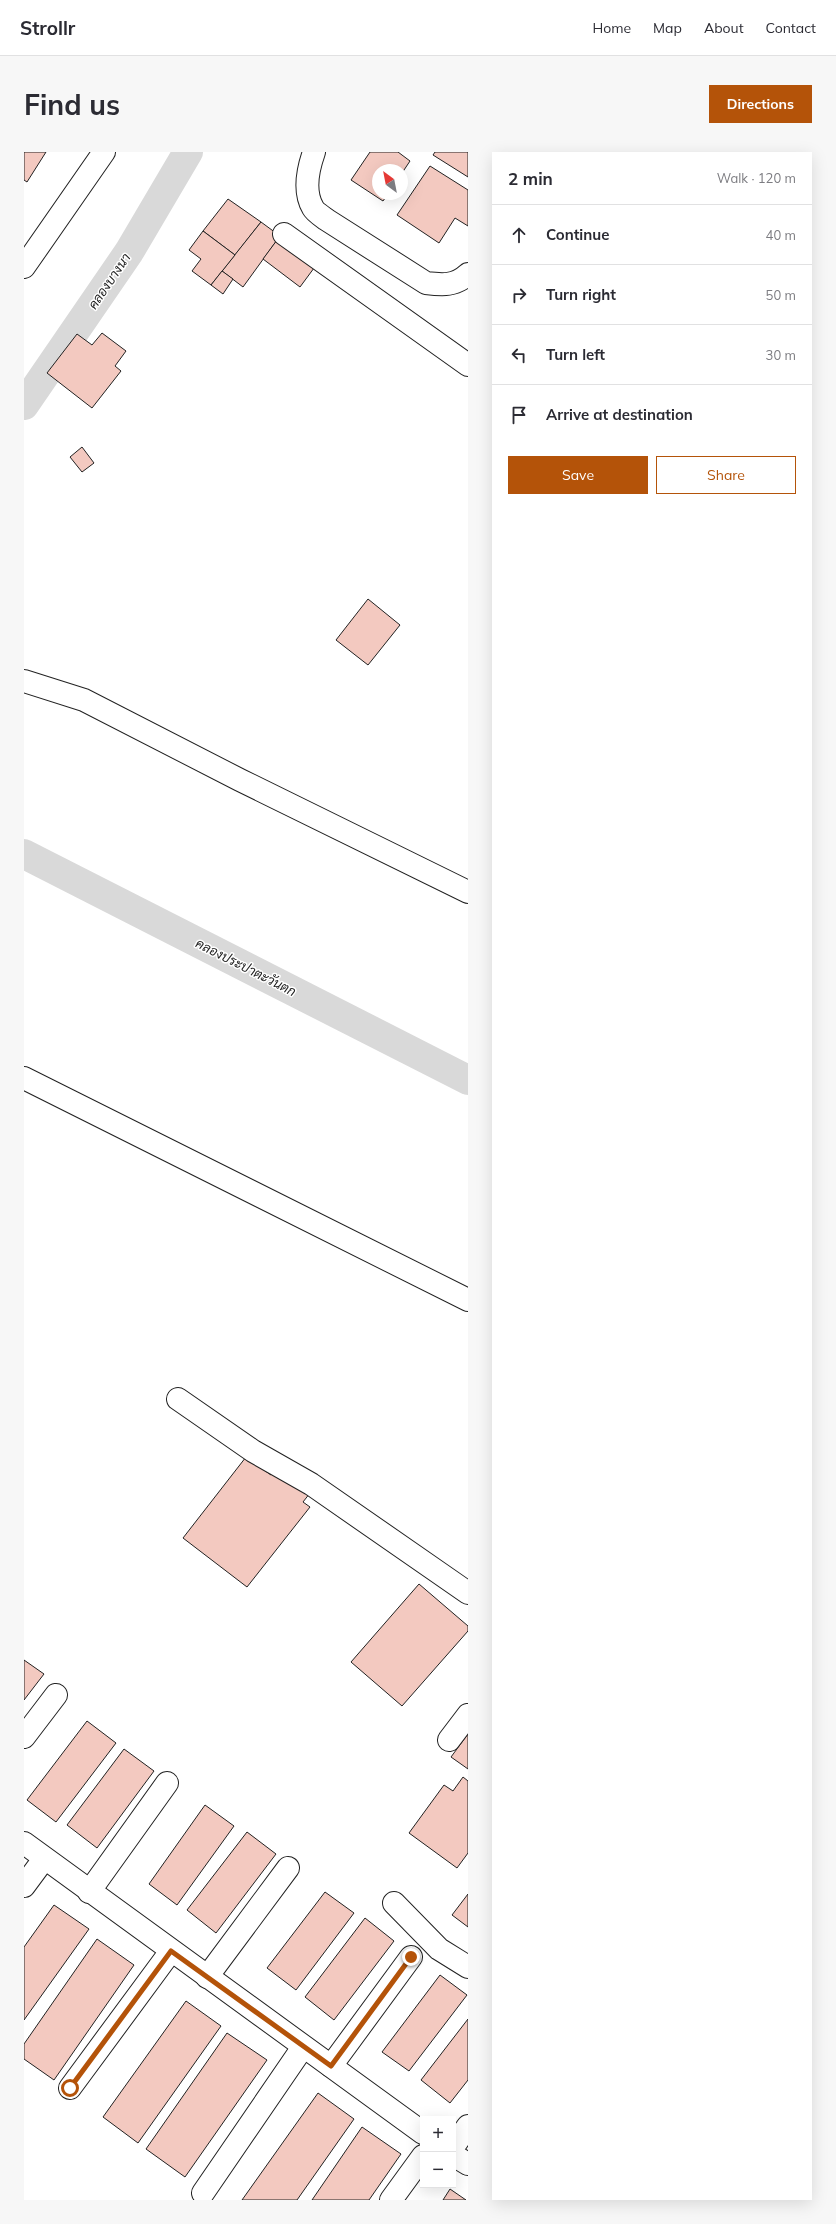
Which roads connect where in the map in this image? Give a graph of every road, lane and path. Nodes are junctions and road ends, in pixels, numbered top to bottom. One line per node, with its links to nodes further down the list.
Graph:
1 (104, 152): 4 (street)
2 (314, 152): 5 (street)
3 (284, 234): 6 (street)
4 (24, 267)
5 (468, 274)
6 (468, 366)
7 (24, 681): 8 (street)
8 (468, 892)
9 (24, 1078): 10 (street)
10 (468, 1300)
11 (178, 1399): 12 (street)
12 (468, 1593)
13 (56, 1695): 15 (street)
14 (468, 1715): 16 (street)
15 (24, 1737)
16 (449, 1740)
17 (167, 1782): 22 (street)
18 (24, 1843): 19 (street)
19 (44, 1859): 21 (street); 22 (street)
20 (288, 1868): 27 (street)
21 (24, 1886)
22 (89, 1892): 24 (street)
23 (394, 1903): 26 (street)
24 (171, 1951): 27 (street); 30 (street)
25 (411, 1957): 29 (street)
26 (468, 1967)
27 (207, 1977): 28 (street)
28 (303, 2047): 29 (street); 37 (street)
29 (331, 2066): 32 (street)
30 (70, 2088)
31 (468, 2126): 33 (street)
32 (420, 2131)
33 (456, 2143)
34 (456, 2157): 36 (street)
35 (420, 2160): 38 (street)
36 (468, 2164)
37 (202, 2193)
38 (391, 2200)

